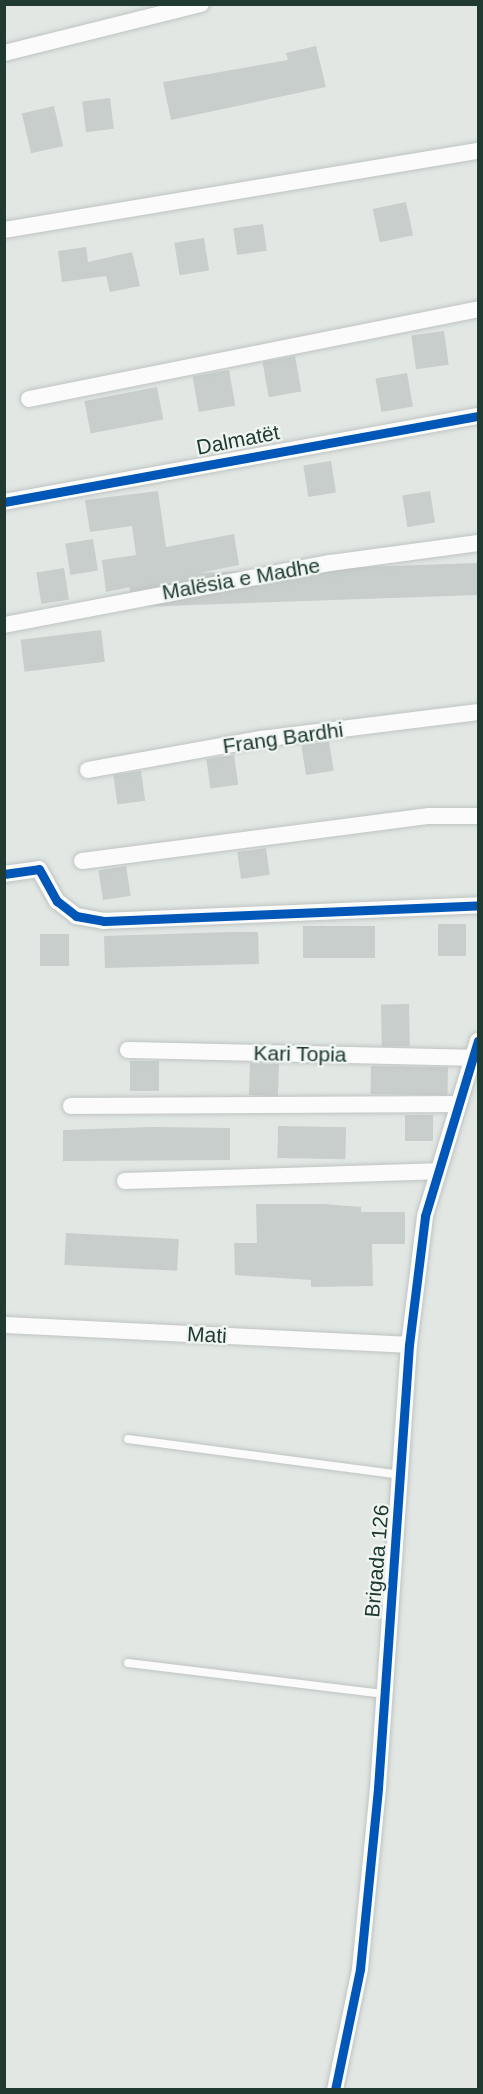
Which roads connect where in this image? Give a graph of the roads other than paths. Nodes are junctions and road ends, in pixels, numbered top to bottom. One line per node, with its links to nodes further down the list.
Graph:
1 (201, 4): 2 (street)
2 (4, 53)
3 (478, 151): 4 (street)
4 (4, 230)
5 (478, 309): 6 (street)
6 (29, 399)
7 (478, 416): 8 (street, Dalmatët)
8 (4, 502)
9 (478, 543): 10 (street, Malësia e Madhe)
10 (4, 625)
11 (478, 712): 12 (street, Frang Bardhi)
12 (88, 770)
13 (478, 816): 14 (street)
14 (82, 861)
15 (4, 874): 16 (street)
16 (478, 905)
17 (478, 1041): 19 (street, Brigada 126)
18 (128, 1050): 19 (street, Kari Topia)
19 (472, 1058): 20 (street, Brigada 126)
20 (458, 1104): 21 (street); 22 (street, Brigada 126)
21 (71, 1106)
22 (437, 1171): 23 (street); 25 (street, Brigada 126)
23 (125, 1181)
24 (4, 1325): 25 (street, Mati)
25 (409, 1345): 27 (street, Brigada 126)
26 (128, 1439): 27 (lane)
27 (402, 1476): 29 (street, Brigada 126)
28 (128, 1663): 29 (lane)
29 (385, 1694): 30 (street, Brigada 126)
30 (335, 2090)

